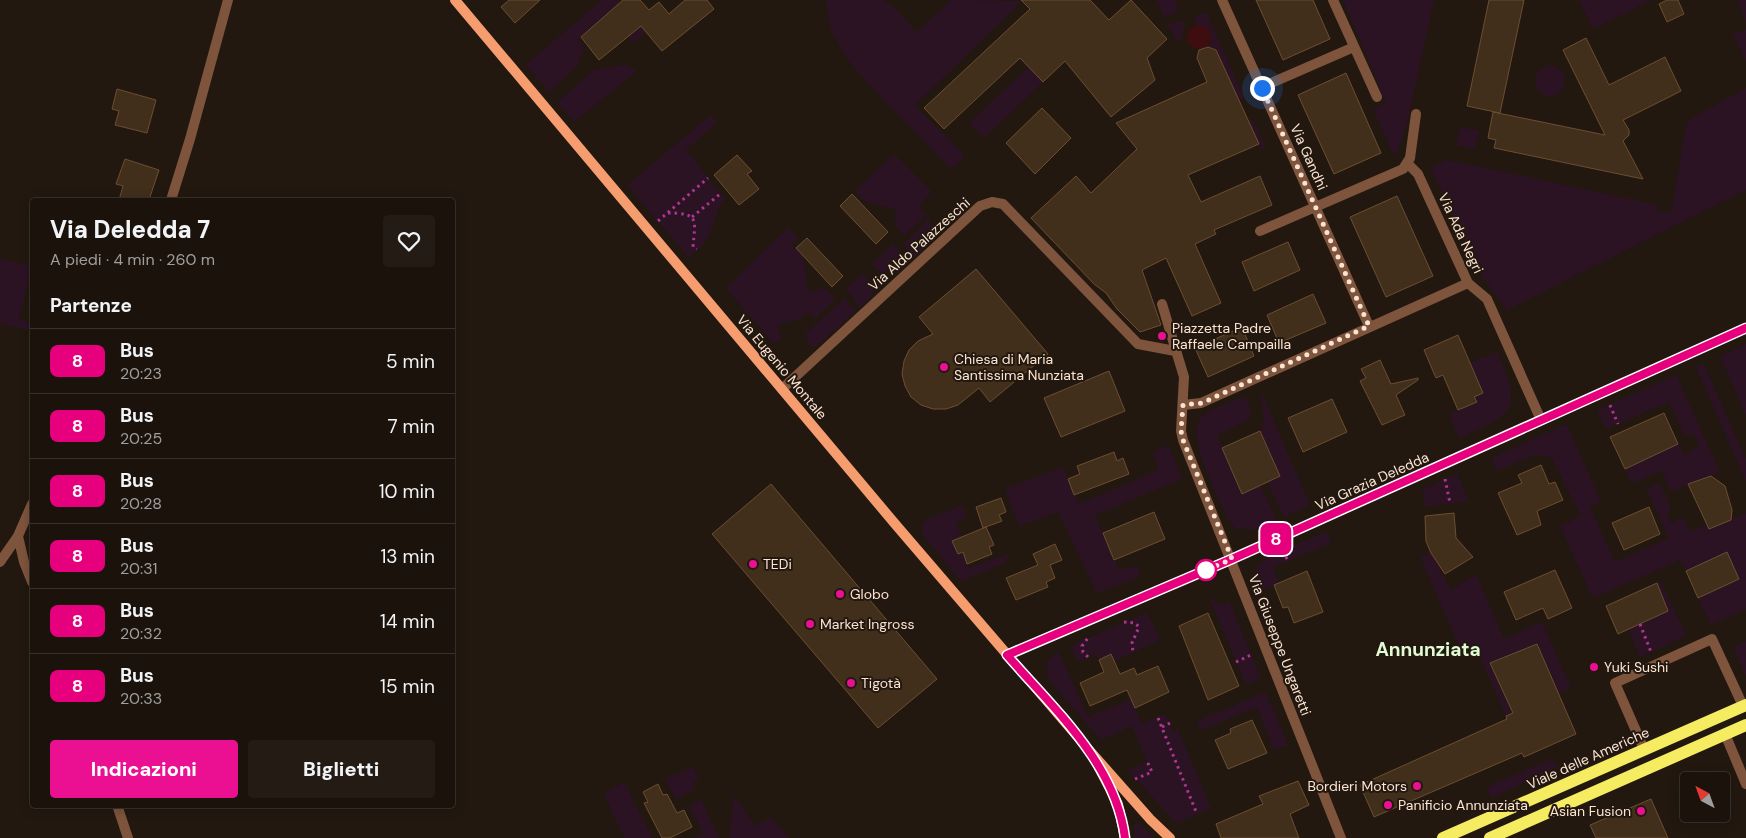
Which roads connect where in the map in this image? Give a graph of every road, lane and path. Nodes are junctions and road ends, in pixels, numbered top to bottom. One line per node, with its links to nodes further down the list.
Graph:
1 (228, 0): 12 (street)
2 (456, 0): 24 (main road, Via Eugenio Montale)
3 (1222, 0): 6 (street, Via Gandhi)
4 (1333, 0): 5 (street)
5 (1354, 47): 6 (street); 7 (street)
6 (1262, 88): 13 (street, Via Gandhi)
7 (1377, 97)
8 (1416, 114): 9 (street)
9 (1408, 164): 13 (street); 19 (street, Via Ada Negri)
10 (708, 178): 14 (path)
11 (720, 194): 15 (path)
12 (172, 198)
13 (1316, 206): 17 (street); 21 (street, Via Gandhi)
14 (668, 213): 15 (path); 16 (path)
15 (692, 217): 18 (path)
16 (658, 221)
17 (1260, 231)
18 (697, 250)
19 (1468, 282): 21 (street); 27 (street, Via Ada Negri)
20 (1162, 304): 23 (street, Via Giuseppe Ungaretti)
21 (1369, 326): 25 (street)
22 (1746, 328): 27 (street, Via Grazia Deledda)
23 (1175, 351): 24 (street, Via Aldo Palazzeschi); 25 (street, Via Giuseppe Ungaretti)
24 (782, 389): 43 (main road, Via Eugenio Montale)
25 (1183, 405): 34 (street, Via Giuseppe Ungaretti)
26 (1610, 405): 28 (path)
27 (1542, 420): 34 (street, Via Grazia Deledda)
28 (1618, 424)
29 (1445, 479): 30 (path)
30 (1450, 503)
31 (30, 509): 32 (street)
32 (18, 536): 36 (street); 37 (street)
33 (1283, 551): 35 (path)
34 (1232, 559): 43 (street, Via Grazia Deledda); 63 (street, Via Giuseppe Ungaretti)
35 (1288, 561)
36 (0, 562)
37 (30, 577)
38 (1124, 622): 41 (path)
39 (1640, 624): 42 (path)
40 (1088, 638): 45 (path)
41 (1133, 652)
42 (1652, 652)
43 (1007, 655): 54 (main road, Via Eugenio Montale)
44 (1251, 655): 46 (path)
45 (1088, 657)
46 (1236, 662)
47 (1744, 705): 53 (main road, Viale delle Americhe); 53 (street)
48 (1158, 718): 51 (path)
49 (1170, 723): 51 (path)
50 (1746, 725): 52 (main road)
51 (1162, 727): 59 (path)
52 (1725, 734): 57 (street); 65 (main road)
53 (1644, 749): 64 (main road, Viale delle Americhe)
54 (1089, 750): 61 (main road); 62 (main road)
55 (1147, 761): 56 (path)
56 (1135, 779)
57 (1746, 784)
58 (118, 808): 60 (street)
59 (1197, 814)
60 (128, 838)
61 (1125, 838)
62 (1170, 838)
63 (1341, 838)
64 (1443, 838)
65 (1490, 838)

